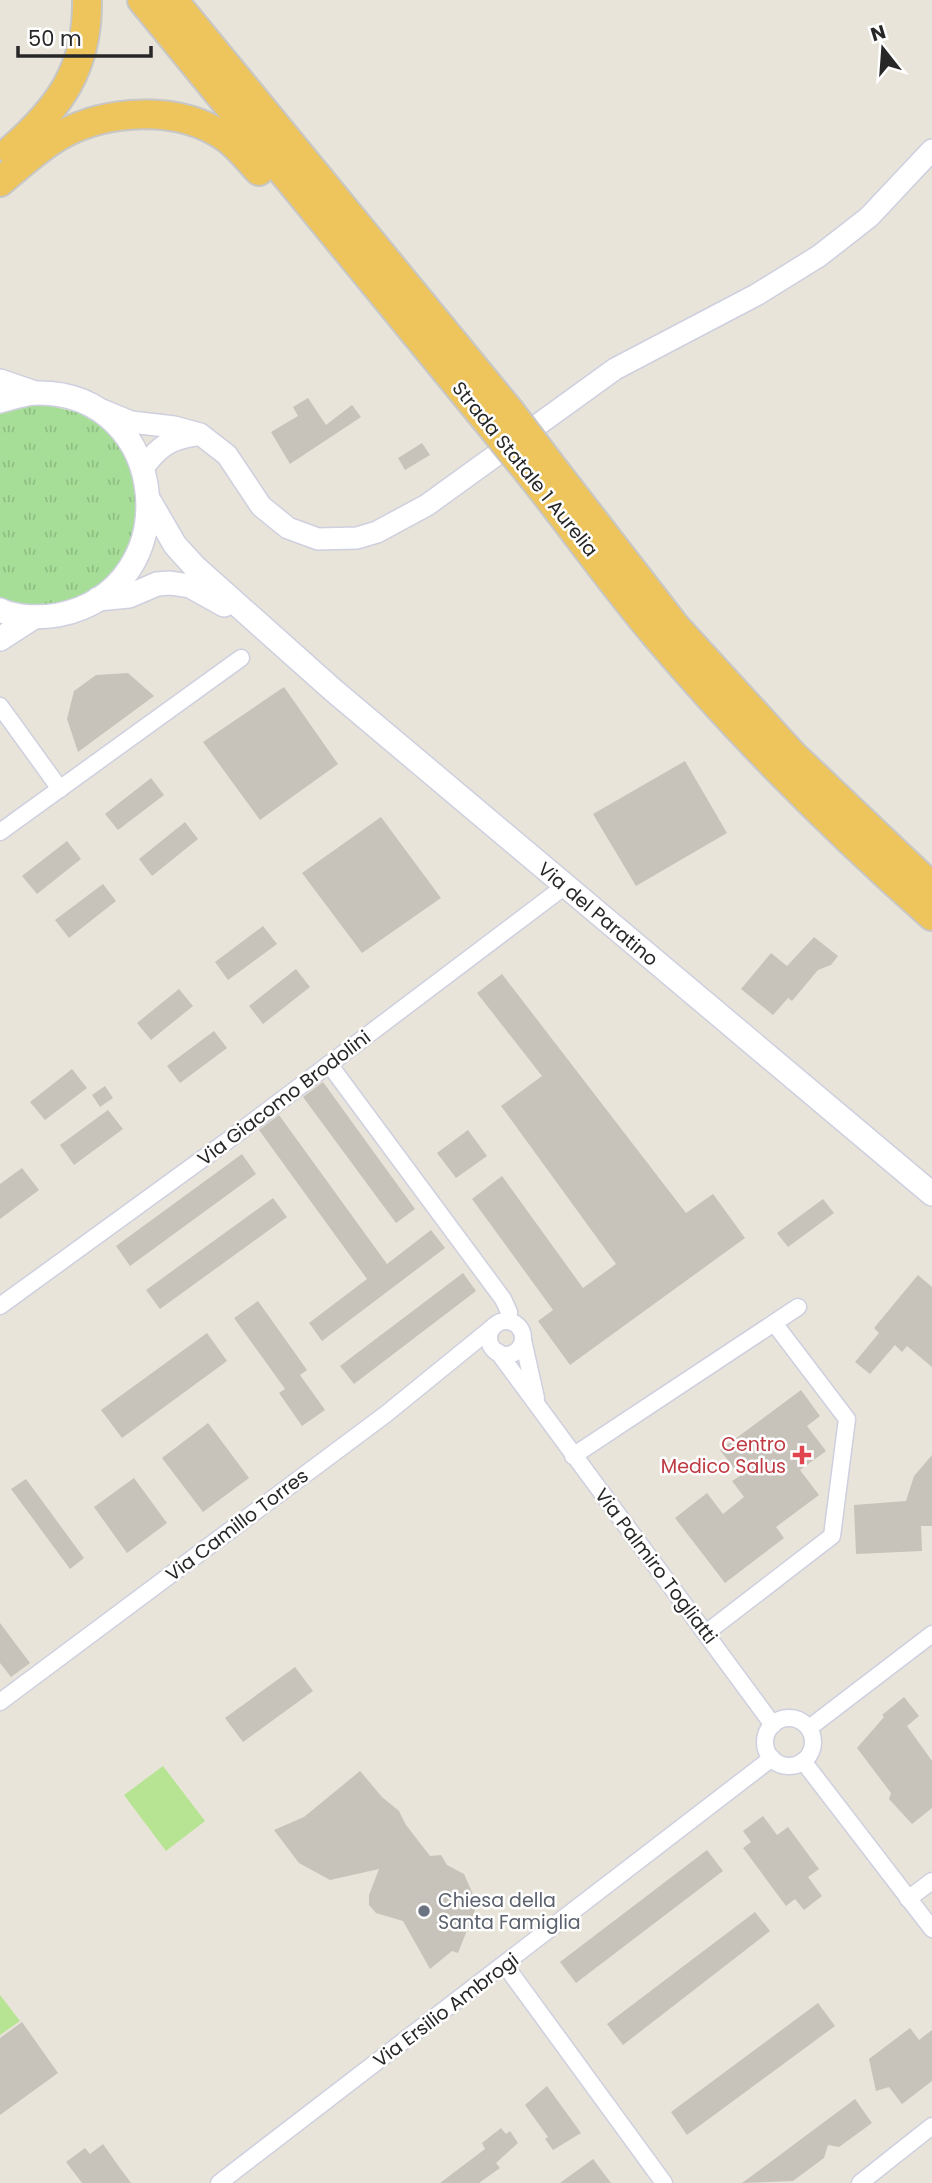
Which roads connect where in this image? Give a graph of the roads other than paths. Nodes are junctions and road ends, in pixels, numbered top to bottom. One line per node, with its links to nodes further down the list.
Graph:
1 (87, 0): 5 (highway)
2 (142, 0): 7 (highway, Strada Statale 1 Aurelia)
3 (173, 0): 12 (highway, Strada Statale 1 Aurelia)
4 (932, 150): 13 (street)
5 (0, 159)
6 (0, 182): 7 (highway)
7 (324, 224): 12 (highway, Strada Statale 1 Aurelia)
8 (0, 381): 9 (main road)
9 (34, 393): 10 (main road); 11 (main road)
10 (77, 400): 13 (street); 14 (main road)
11 (0, 401)
12 (500, 418): 15 (highway, Strada Statale 1 Aurelia, bridge)
13 (200, 434): 14 (street)
14 (144, 467): 16 (main road)
15 (542, 472): 27 (highway, Strada Statale 1 Aurelia); 28 (highway, Strada Statale 1 Aurelia)
16 (150, 502): 17 (main road); 20 (main road)
17 (98, 599): 19 (main road); 20 (main road)
18 (0, 610): 19 (main road)
19 (34, 617): 21 (main road)
20 (267, 631): 26 (main road, Via del Paratino)
21 (0, 639)
22 (241, 658): 24 (street)
23 (0, 706): 24 (street)
24 (60, 789): 25 (street)
25 (0, 832)
26 (565, 886): 29 (street, Via Giacomo Brodolini); 30 (main road, Via del Paratino)
27 (932, 887)
28 (932, 916)
29 (329, 1064): 31 (street, Via Giacomo Brodolini); 34 (street)
30 (932, 1194)
31 (2, 1300)
32 (798, 1307): 33 (street)
33 (774, 1323): 39 (street); 40 (street)
34 (501, 1324): 35 (street); 36 (street, Via Camillo Torres); 37 (street)
35 (523, 1340): 37 (street); 38 (street, Via Palmiro Togliatti)
36 (472, 1345): 37 (street); 42 (street, Via Camillo Torres)
37 (495, 1349): 38 (street, Via Palmiro Togliatti)
38 (538, 1408): 39 (street, Via Palmiro Togliatti)
39 (573, 1456): 40 (street, Via Palmiro Togliatti)
40 (706, 1633): 43 (street, Via Palmiro Togliatti)
41 (932, 1634): 44 (street)
42 (0, 1702)
43 (773, 1725): 44 (street); 45 (street)
44 (809, 1728): 46 (street)
45 (772, 1758): 46 (street); 50 (street, Via Ersilio Ambrogi)
46 (803, 1761): 48 (street)
47 (932, 1881): 48 (street)
48 (908, 1899): 49 (street)
49 (932, 1929)
50 (505, 1965): 52 (street, Via Ersilio Ambrogi); 53 (street)
51 (932, 2126): 54 (street)
52 (219, 2183)
53 (664, 2183)
54 (860, 2183)

